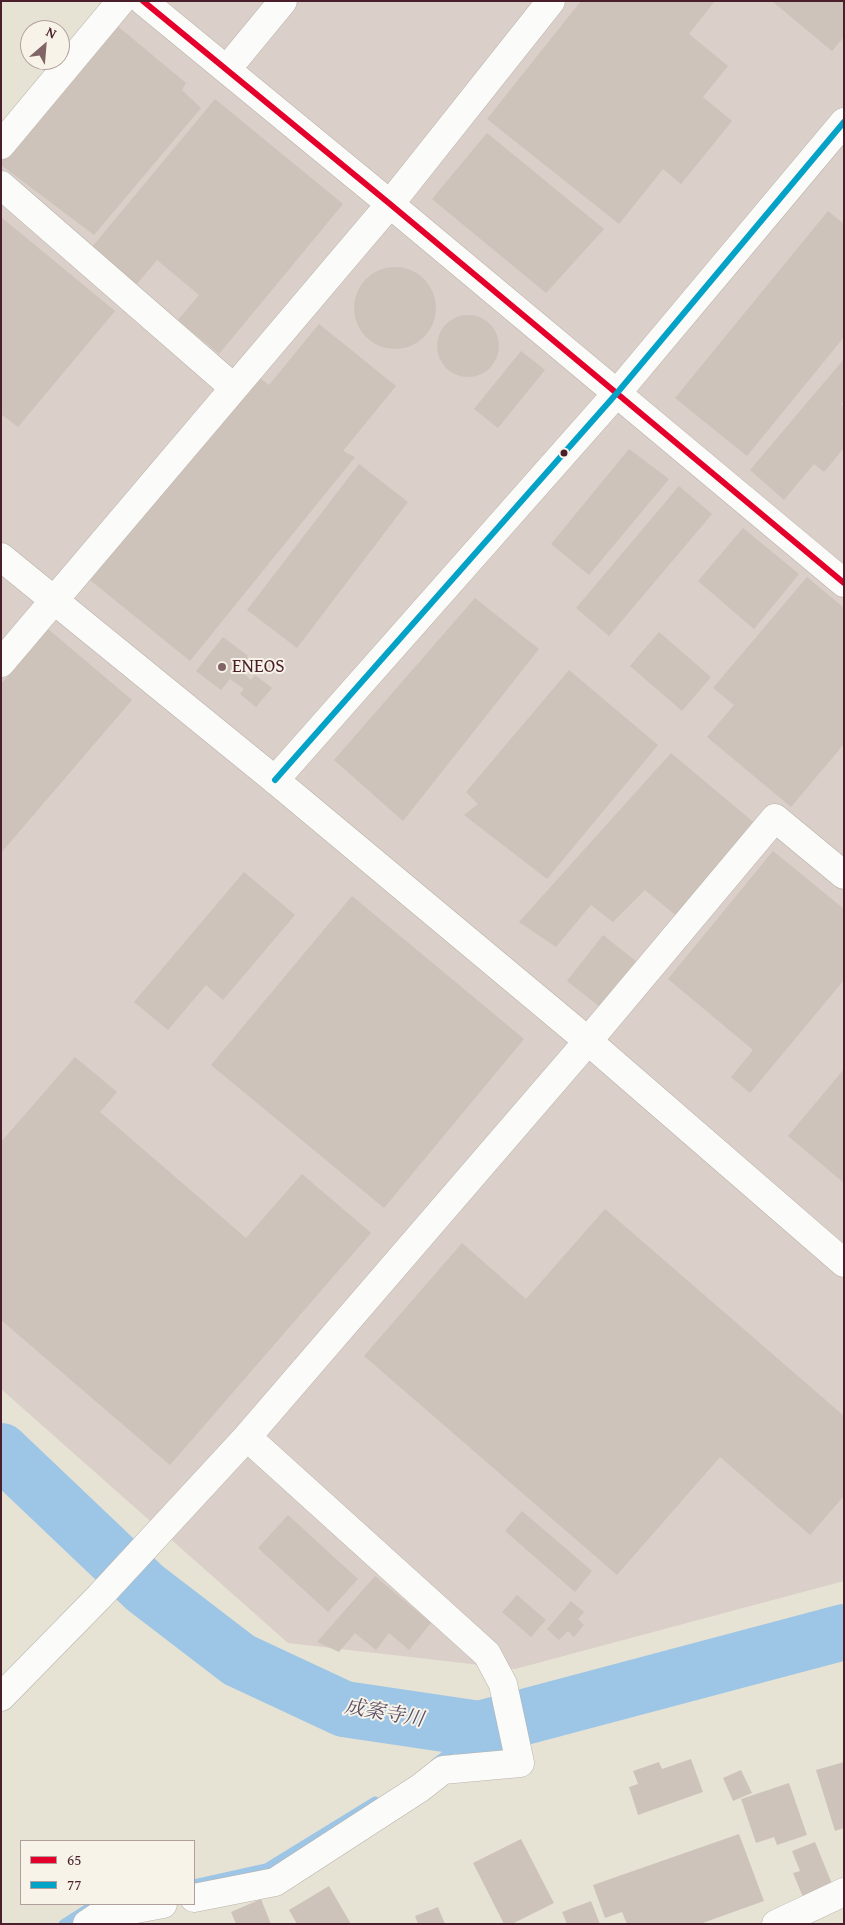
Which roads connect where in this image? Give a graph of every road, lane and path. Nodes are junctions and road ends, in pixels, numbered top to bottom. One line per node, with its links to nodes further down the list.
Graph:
1 (121, 1): 7 (street)
2 (143, 1): 5 (street)
3 (283, 1): 5 (street)
4 (551, 1): 9 (street)
5 (227, 69): 9 (street)
6 (844, 122): 11 (street)
7 (1, 145)
8 (1, 184): 10 (street)
9 (390, 204): 10 (street); 11 (street)
10 (234, 388): 14 (street)
11 (617, 393): 13 (street); 16 (street)
12 (1, 557): 14 (street)
13 (844, 583)
14 (54, 601): 15 (street); 16 (street)
15 (1, 663)
16 (275, 780): 18 (street)
17 (844, 875): 18 (street)
18 (588, 1041): 19 (street); 20 (street)
19 (844, 1263)
20 (247, 1437): 21 (street); 23 (street)
21 (1, 1697)
22 (844, 1892): 26 (street)
23 (195, 1898)
24 (158, 1905): 25 (street)
25 (87, 1924)
26 (776, 1924)

